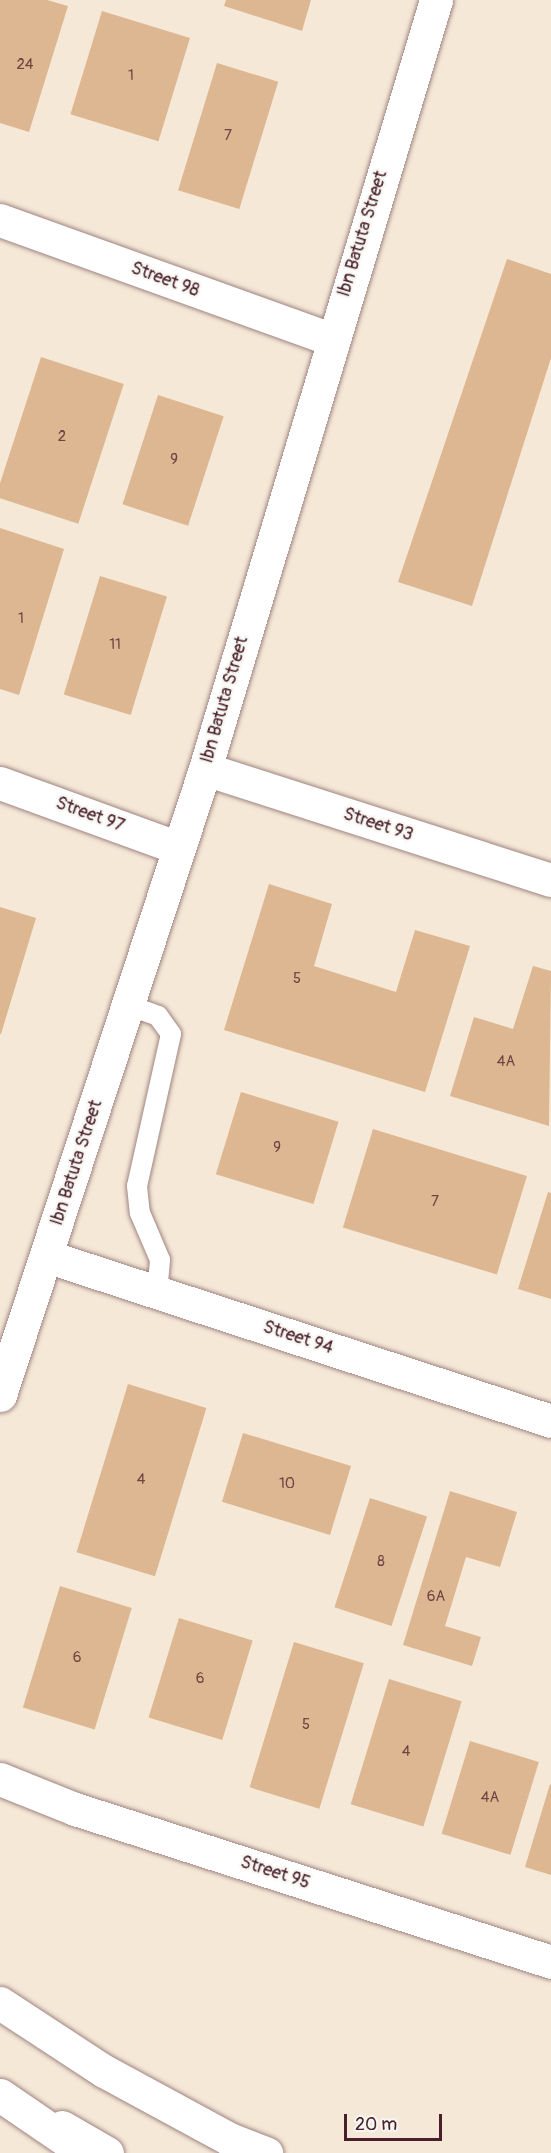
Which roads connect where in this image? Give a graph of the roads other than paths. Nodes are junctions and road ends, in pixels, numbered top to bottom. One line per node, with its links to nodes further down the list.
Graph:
1 (436, 0): 3 (main road, Ibn Batuta Street)
2 (0, 220): 3 (main road, Street 98)
3 (331, 339): 4 (main road, Ibn Batuta Street)
4 (205, 770): 6 (main road, Ibn Batuta Street); 7 (main road, Street 93)
5 (0, 783): 6 (main road, Street 97)
6 (179, 848): 8 (main road, Ibn Batuta Street)
7 (551, 880)
8 (128, 1005): 9 (main road, Ibn Batuta Street); 10 (lane)
9 (46, 1256): 10 (main road, Street 94); 11 (main road, Ibn Batuta Street)
10 (157, 1292): 13 (main road, Street 94)
11 (8, 1346): 12 (main road, Ibn Batuta Street)
12 (0, 1395)
13 (551, 1421)
14 (0, 1779): 15 (main road, Street 95)
15 (551, 1962)
16 (0, 2003): 18 (main road)
17 (0, 2093): 19 (main road); 20 (main road)
18 (242, 2146): 21 (main road)
19 (85, 2153)
20 (107, 2153)
21 (266, 2153)

